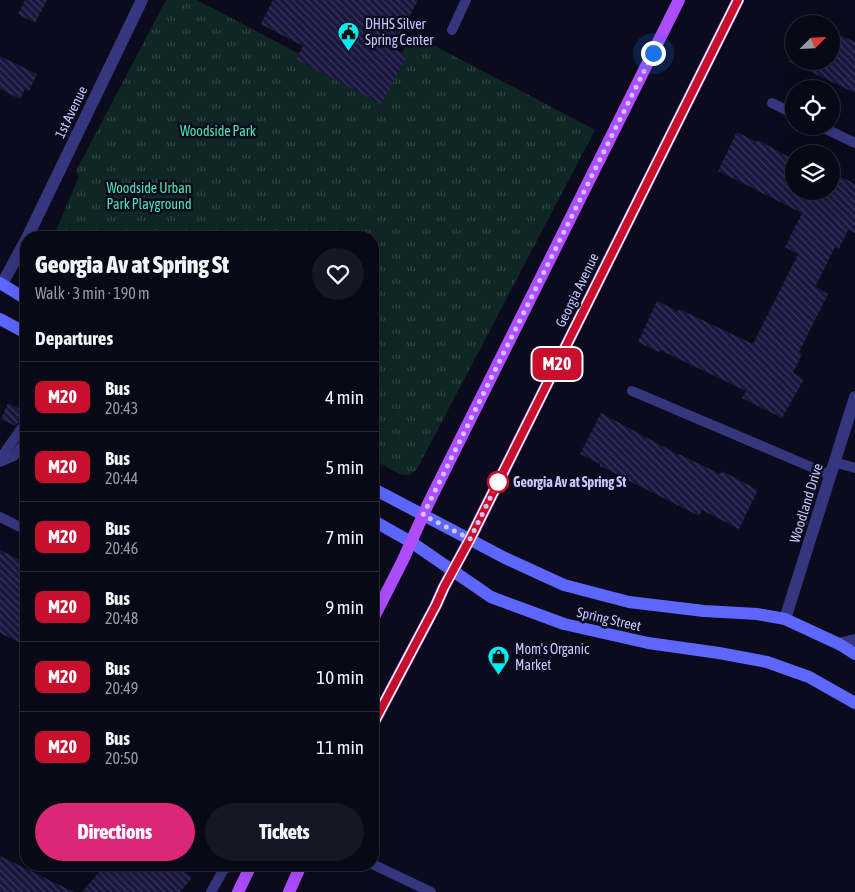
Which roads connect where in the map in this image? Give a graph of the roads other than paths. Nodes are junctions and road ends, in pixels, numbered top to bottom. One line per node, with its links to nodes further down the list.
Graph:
1 (142, 0): 10 (street, 1st Avenue)
2 (466, 0): 5 (lane)
3 (679, 0): 27 (main road)
4 (738, 0): 31 (main road, Georgia Avenue)
5 (452, 30)
6 (772, 103): 7 (lane)
7 (785, 110)
8 (839, 135): 9 (lane)
9 (855, 143)
10 (30, 231)
11 (20, 251): 12 (street, 1st Avenue)
12 (1, 285): 13 (main road)
13 (20, 296)
14 (0, 319): 15 (main road)
15 (20, 331)
16 (632, 391): 25 (lane)
17 (855, 397): 23 (street, Woodland Drive)
18 (20, 430): 22 (lane)
19 (20, 448): 21 (lane)
20 (20, 453): 21 (lane)
21 (14, 456): 22 (lane)
22 (0, 460)
23 (834, 462): 24 (lane); 25 (street, Woodland Drive)
24 (855, 468)
25 (830, 475): 35 (street, Woodland Drive)
26 (379, 492): 27 (main road, Spring Street)
27 (423, 515): 31 (main road, Spring Street); 32 (main road)
28 (0, 517): 30 (lane)
29 (379, 524): 32 (main road, Spring Street)
30 (20, 527)
31 (470, 539): 33 (main road, Georgia Avenue); 35 (main road, Spring Street)
32 (411, 542): 33 (main road, Spring Street); 34 (main road)
33 (453, 570): 39 (main road, Spring Street); 40 (main road, Georgia Avenue)
34 (379, 607)
35 (785, 619): 37 (main road, Spring Street)
36 (855, 640): 37 (street)
37 (839, 644): 38 (main road, Spring Street)
38 (855, 654)
39 (855, 702)
40 (379, 713)
41 (379, 867): 48 (lane)
42 (223, 871): 45 (lane)
43 (248, 871): 46 (main road)
44 (298, 871): 47 (main road)
45 (211, 892)
46 (238, 892)
47 (289, 892)
48 (431, 892)

